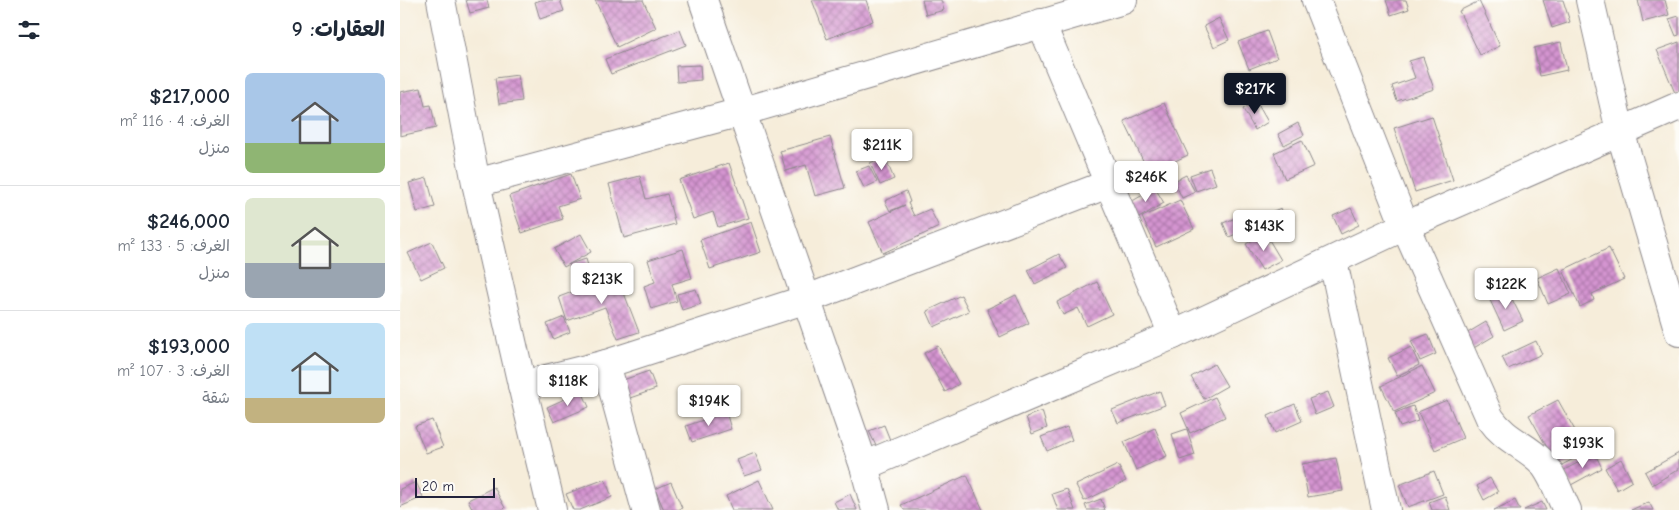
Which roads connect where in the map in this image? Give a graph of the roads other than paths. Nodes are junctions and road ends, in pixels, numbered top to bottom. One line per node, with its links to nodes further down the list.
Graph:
1 (441, 0): 11 (street)
2 (703, 0): 9 (street)
3 (1123, 0): 6 (street)
4 (1316, 0): 13 (street)
5 (1590, 0): 10 (street)
6 (1082, 6): 7 (street)
7 (1041, 23): 9 (street); 12 (street)
8 (1679, 106): 10 (street)
9 (742, 112): 11 (street); 15 (street)
10 (1620, 131): 13 (street); 16 (street)
11 (476, 183): 19 (street)
12 (1108, 184): 15 (street); 17 (street)
13 (1405, 226): 14 (street); 25 (street)
14 (1333, 261): 17 (street); 24 (street)
15 (807, 299): 18 (street); 20 (street)
16 (1679, 332)
17 (1173, 335): 20 (street)
18 (606, 364): 19 (street); 22 (street)
19 (522, 385): 21 (street)
20 (864, 466): 23 (street)
21 (552, 510)
22 (646, 510)
23 (876, 510)
24 (1386, 510)
25 (1567, 510)

